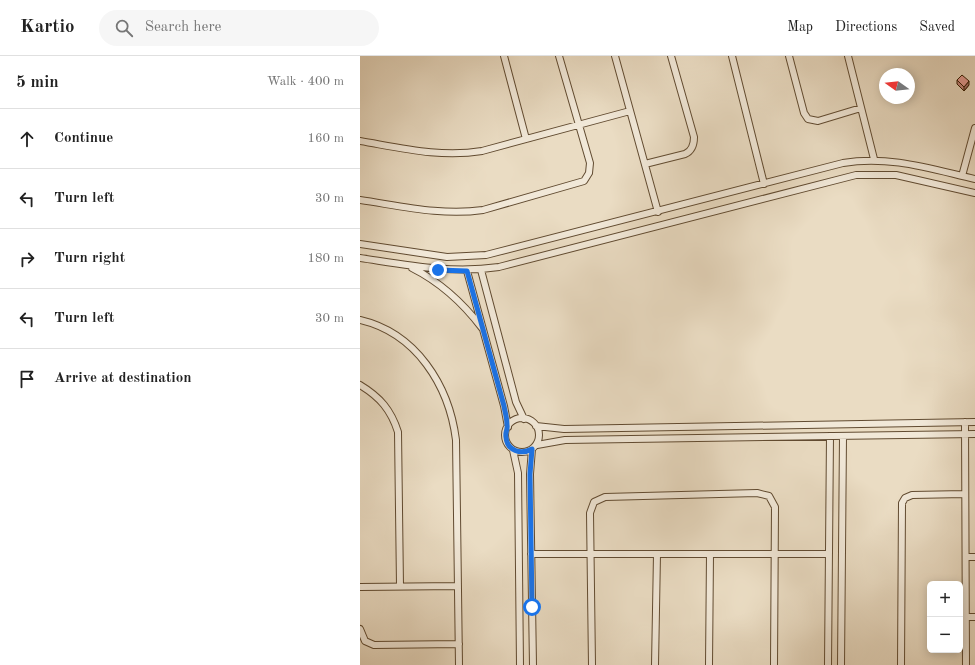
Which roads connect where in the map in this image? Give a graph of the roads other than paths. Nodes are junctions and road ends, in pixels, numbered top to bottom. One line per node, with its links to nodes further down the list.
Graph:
1 (504, 56): 12 (street)
2 (559, 56): 10 (street)
3 (615, 56): 9 (street)
4 (671, 56): 15 (street)
5 (732, 56): 18 (street)
6 (789, 56): 8 (street)
7 (848, 56): 8 (street)
8 (861, 108): 14 (street)
9 (630, 111): 10 (street); 15 (street)
10 (579, 125): 12 (street); 20 (street)
11 (975, 128): 16 (street)
12 (526, 139): 13 (street)
13 (360, 141)
14 (874, 160): 16 (street); 18 (street)
15 (645, 164): 21 (street)
16 (962, 176): 17 (street)
17 (975, 179)
18 (764, 184): 21 (street)
19 (975, 193): 25 (street)
20 (360, 200)
21 (658, 212): 22 (street)
22 (360, 244)
23 (360, 258): 24 (street)
24 (408, 265): 26 (street); 28 (street)
25 (481, 270): 26 (street); 30 (street)
26 (467, 271): 28 (street)
27 (360, 320): 51 (street)
28 (484, 331): 34 (street)
29 (360, 385): 50 (street)
30 (524, 419): 33 (street); 34 (street)
31 (965, 422): 32 (street); 33 (street); 35 (street)
32 (975, 422)
33 (536, 426): 39 (street)
34 (508, 427): 40 (street)
35 (965, 434): 36 (street); 38 (street); 41 (street)
36 (975, 434)
37 (830, 436): 38 (street); 39 (street); 47 (street)
38 (843, 436): 65 (street)
39 (534, 447): 40 (street); 42 (street)
40 (513, 450): 58 (street)
41 (965, 494): 48 (street); 66 (street)
42 (531, 554): 43 (street); 59 (street)
43 (590, 554): 44 (street); 46 (street); 60 (street)
44 (657, 554): 45 (street); 61 (street)
45 (710, 554): 46 (street); 62 (street)
46 (774, 554): 47 (street); 63 (street)
47 (829, 554): 64 (street)
48 (966, 557): 49 (street); 53 (street)
49 (975, 557)
50 (400, 586): 51 (street); 52 (street)
51 (458, 586): 56 (street)
52 (360, 587)
53 (966, 617): 54 (street); 67 (street)
54 (975, 617)
55 (360, 629): 56 (street)
56 (459, 644): 57 (street)
57 (459, 665)
58 (520, 665)
59 (533, 665)
60 (592, 665)
61 (655, 665)
62 (709, 665)
63 (774, 665)
64 (828, 665)
65 (841, 665)
66 (902, 665)
67 (966, 665)

